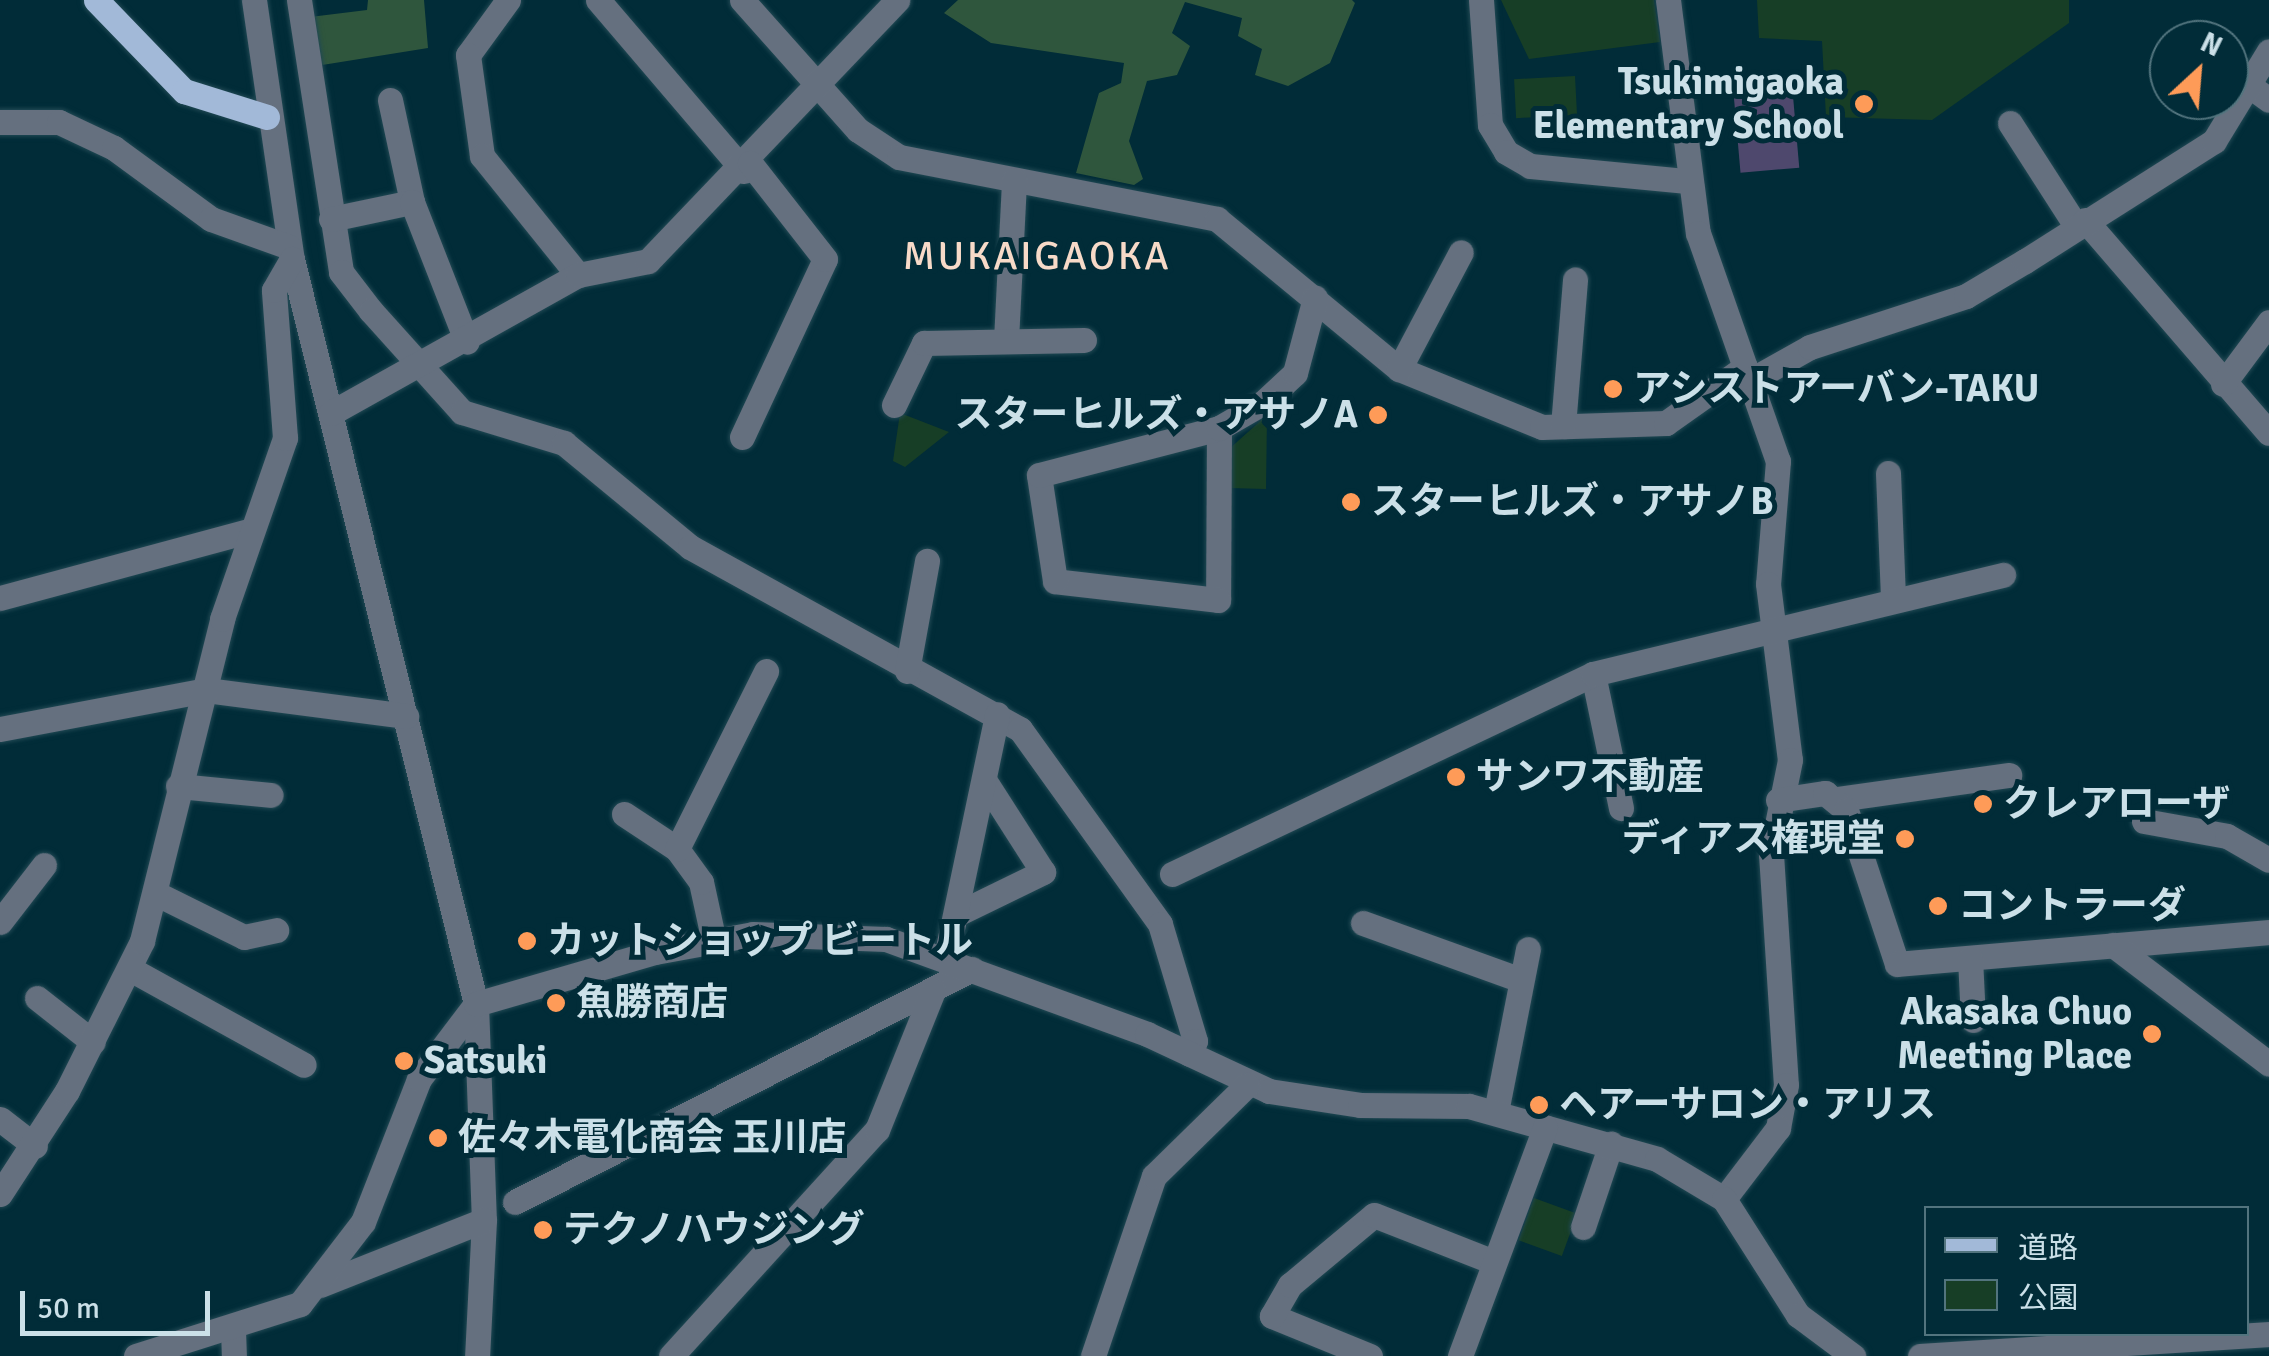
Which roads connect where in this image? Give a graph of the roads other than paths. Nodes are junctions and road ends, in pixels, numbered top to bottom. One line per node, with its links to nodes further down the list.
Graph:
1 (96, 0): 14 (main road)
2 (254, 0): 14 (street)
3 (299, 0): 22 (street)
4 (508, 0): 26 (street)
5 (598, 0): 18 (street)
6 (742, 0): 12 (street)
7 (1481, 0): 20 (street)
8 (1668, 0): 20 (street)
9 (892, 2): 12 (street)
10 (2269, 51): 11 (street)
11 (2249, 81)
12 (813, 82): 18 (street); 19 (street)
13 (390, 100): 21 (street)
14 (267, 117): 25 (street)
15 (2226, 120): 23 (street)
16 (0, 122): 25 (street)
17 (2010, 123): 23 (street)
18 (746, 167): 26 (street); 42 (street)
19 (1014, 180): 28 (street); 30 (street)
20 (1686, 181): 35 (street)
21 (412, 202): 22 (street); 32 (street)
22 (331, 219): 33 (street)
23 (2080, 223): 35 (street); 36 (street)
24 (1461, 252): 34 (street)
25 (291, 253): 38 (street); 44 (street)
26 (578, 275): 32 (street)
27 (1575, 278): 39 (street)
28 (1315, 298): 34 (street); 40 (street)
29 (2269, 322): 36 (street)
30 (1006, 340): 31 (street); 37 (street)
31 (1084, 340)
32 (468, 342): 33 (street)
33 (420, 368): 38 (street); 51 (street)
34 (1399, 369): 39 (street)
35 (1749, 373): 39 (street); 49 (street)
36 (2223, 384): 41 (street)
37 (894, 404)
38 (331, 413): 55 (street)
39 (1562, 426)
40 (1219, 428): 40 (street)
41 (2269, 433)
42 (742, 438)
43 (1888, 472): 48 (street)
44 (249, 531): 47 (street); 53 (street)
45 (926, 561): 51 (street)
46 (2003, 575): 48 (street)
47 (0, 598)
48 (1893, 599): 49 (street)
49 (1772, 626): 52 (street); 62 (street)
50 (766, 671): 66 (street)
51 (907, 671): 54 (street)
52 (1592, 674): 63 (street); 69 (street)
53 (206, 690): 55 (street); 56 (street); 59 (street)
54 (997, 714): 58 (street); 89 (street)
55 (406, 716): 86 (street)
56 (0, 729)
57 (2010, 775): 61 (street)
58 (986, 783): 71 (street); 71 (street)
59 (178, 786): 60 (street); 70 (street)
60 (271, 795)
61 (1838, 799): 62 (street); 80 (street)
62 (1778, 800): 99 (street)
63 (1621, 808)
64 (624, 814): 66 (street)
65 (2144, 821): 67 (street)
66 (678, 849): 76 (street)
67 (2269, 860)
68 (44, 864): 72 (street)
69 (1172, 874)
70 (155, 893): 74 (street); 82 (street)
71 (957, 914): 79 (street)
72 (0, 922)
73 (1363, 923): 83 (street)
74 (276, 930)
75 (2269, 932): 77 (street)
76 (713, 937): 79 (street); 86 (street)
77 (2113, 945): 80 (street); 90 (street)
78 (1528, 949): 83 (street)
79 (946, 957): 81 (street)
80 (1970, 958): 87 (street)
81 (972, 969): 84 (street); 89 (street)
82 (132, 970): 88 (street); 91 (street)
83 (1522, 980): 93 (street)
84 (932, 991): 100 (street); 111 (street)
85 (37, 998): 88 (street)
86 (476, 1004): 101 (street); 104 (street)
87 (1973, 1020)
88 (93, 1042): 97 (street)
89 (1189, 1054): 92 (street)
90 (2269, 1064)
91 (304, 1065)
92 (1248, 1084): 93 (street); 112 (street)
93 (1496, 1112): 95 (street)
94 (0, 1119): 97 (street)
95 (1545, 1127): 96 (street); 103 (street)
96 (1611, 1144): 99 (street); 102 (street)
97 (35, 1146): 98 (street)
98 (0, 1194)
99 (1724, 1199): 108 (street)
100 (515, 1202)
101 (484, 1220): 104 (street); 110 (street)
102 (1582, 1227)
103 (1494, 1262): 107 (street); 114 (street)
104 (316, 1287): 106 (street)
105 (2237, 1336): 115 (street)
106 (233, 1343): 109 (street)
107 (1335, 1350): 113 (street)
108 (1840, 1354)
109 (136, 1356)
110 (477, 1356)
111 (671, 1356)
112 (1093, 1356)
113 (1370, 1356)
114 (1460, 1356)
115 (1920, 1356)

